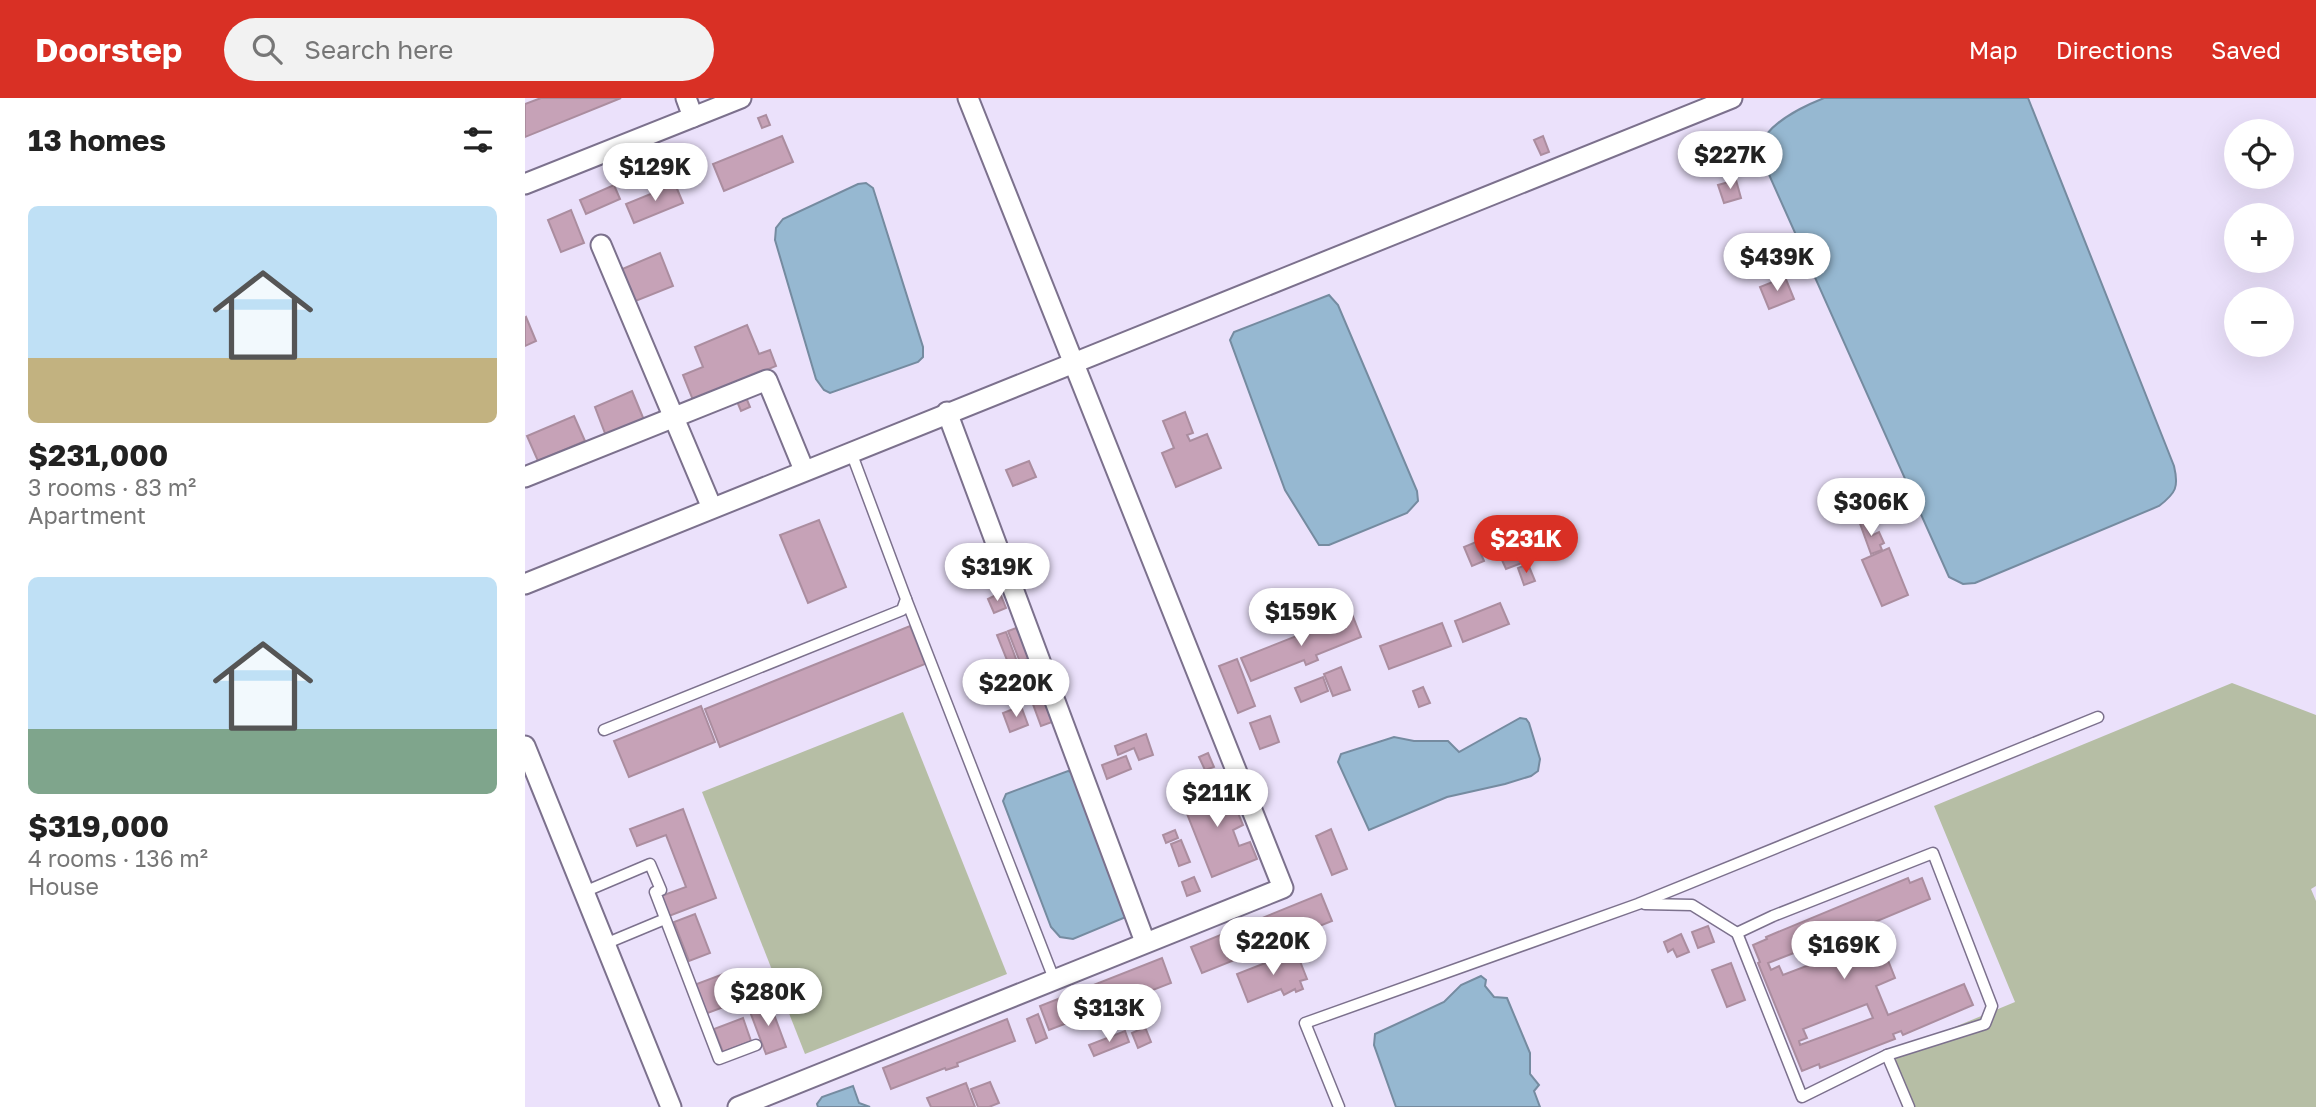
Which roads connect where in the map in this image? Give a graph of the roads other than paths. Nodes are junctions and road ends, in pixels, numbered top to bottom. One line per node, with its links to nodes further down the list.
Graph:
1 (686, 98): 5 (street)
2 (741, 98): 5 (street)
3 (968, 98): 8 (street)
4 (1732, 98): 8 (street)
5 (693, 117): 6 (street)
6 (525, 184)
7 (601, 245): 10 (street)
8 (1073, 362): 9 (street); 24 (street)
9 (947, 412): 11 (street); 24 (street)
10 (674, 417): 12 (street); 13 (street); 14 (street)
11 (851, 452): 12 (street); 16 (lane)
12 (804, 470): 14 (street)
13 (525, 477)
14 (712, 508): 15 (street)
15 (525, 584)
16 (906, 598): 18 (lane); 26 (lane)
17 (2098, 717): 21 (lane)
18 (604, 730)
19 (525, 746): 20 (street)
20 (584, 892): 22 (lane); 25 (street)
21 (1638, 904): 23 (lane); 31 (lane)
22 (665, 919): 25 (lane); 27 (lane)
23 (1737, 933): 28 (lane); 28 (lane)
24 (1145, 942): 26 (street)
25 (605, 944): 29 (street)
26 (1054, 979): 30 (street)
27 (756, 1045)
28 (1887, 1055): 32 (lane)
29 (671, 1107)
30 (737, 1107)
31 (1339, 1107)
32 (1909, 1107)

